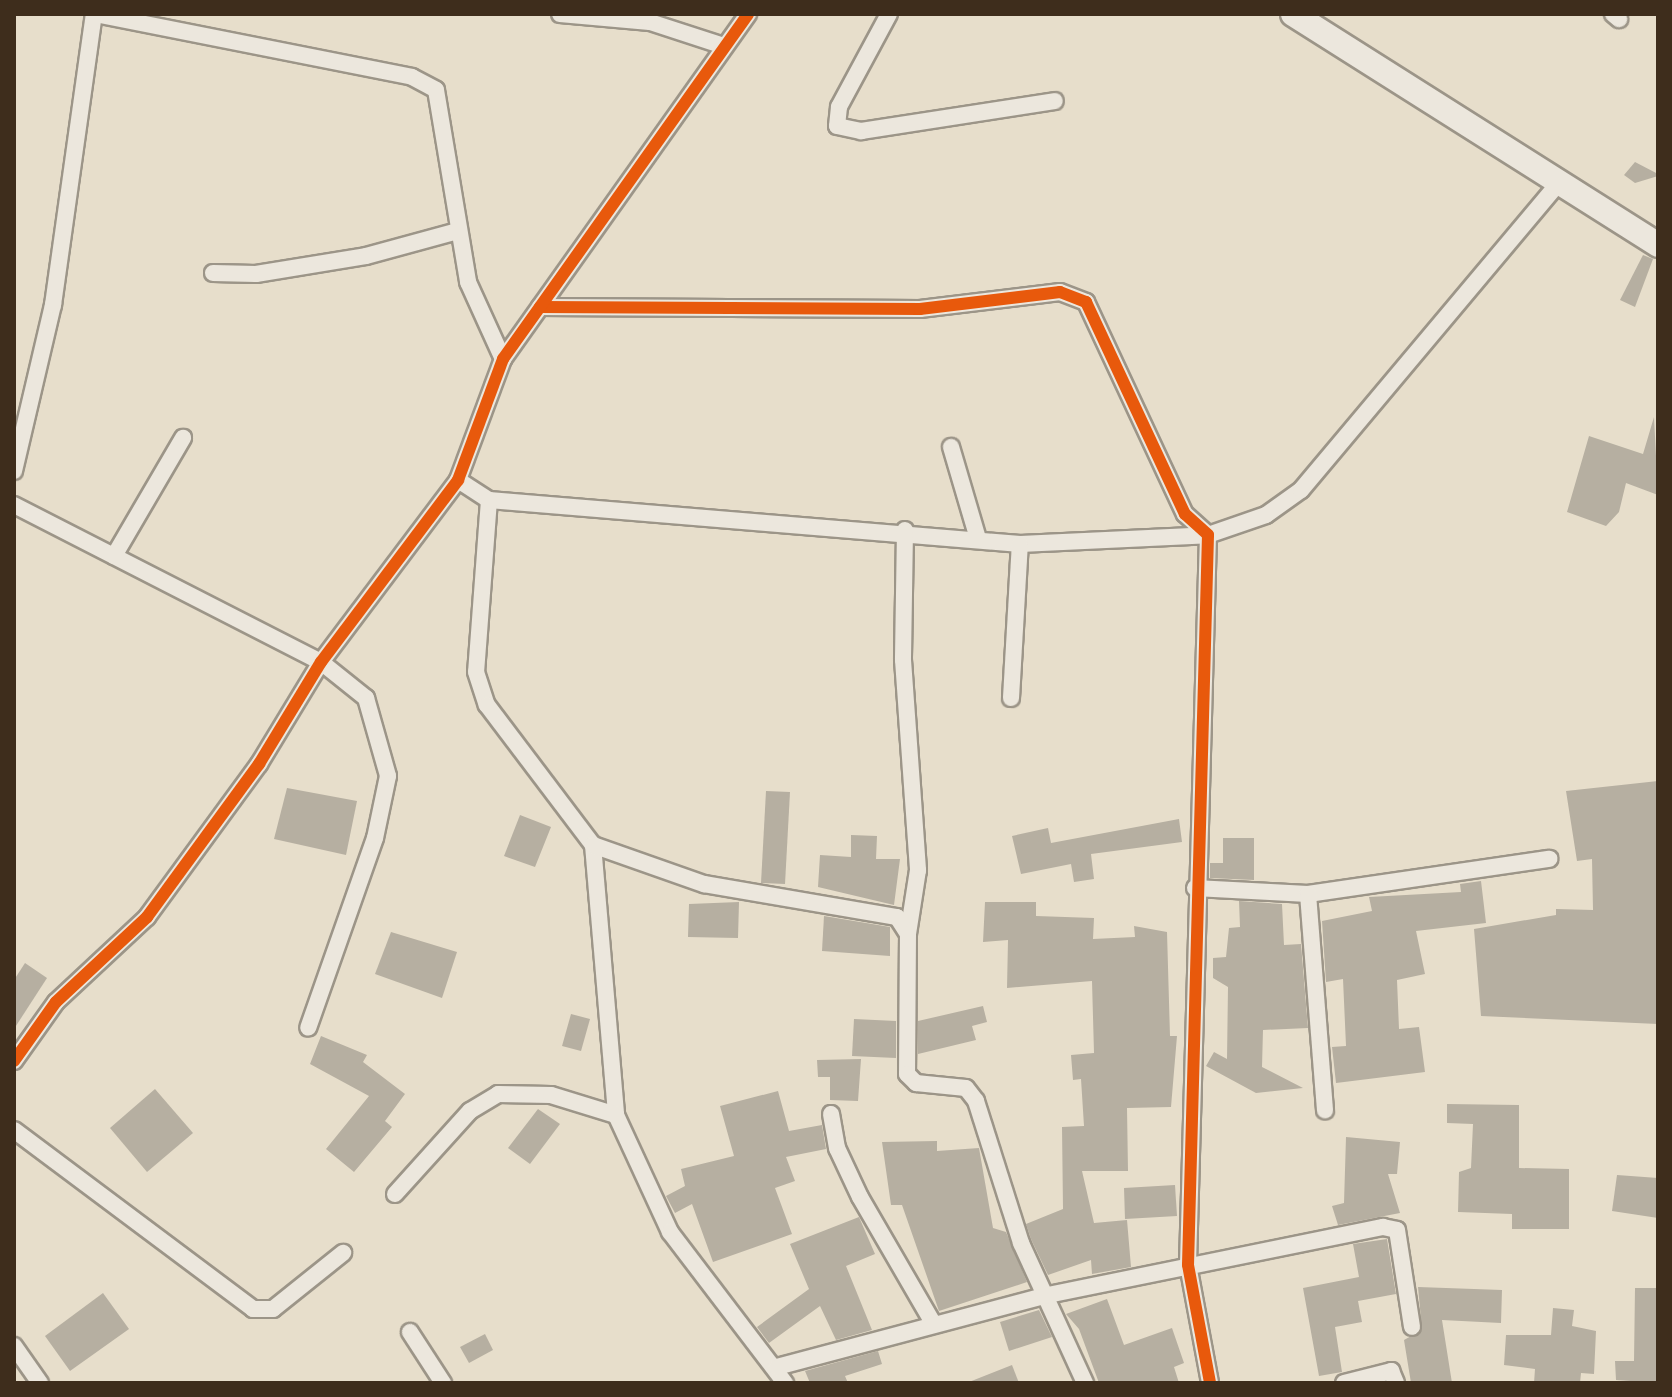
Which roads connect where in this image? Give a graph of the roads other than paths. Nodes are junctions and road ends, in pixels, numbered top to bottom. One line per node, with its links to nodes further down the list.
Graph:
1 (95, 14): 9 (street); 16 (street)
2 (560, 14): 6 (street)
3 (748, 14): 6 (street)
4 (889, 14): 7 (street)
5 (1295, 15): 8 (street)
6 (724, 46): 12 (street)
7 (1055, 101)
8 (1559, 182): 10 (street); 21 (street)
9 (458, 231): 11 (street); 13 (street)
10 (1658, 245)
11 (213, 273)
12 (540, 307): 13 (street); 21 (street)
13 (503, 359): 17 (street)
14 (183, 438): 24 (street)
15 (951, 447): 22 (street)
16 (14, 471)
17 (458, 480): 18 (street); 25 (street)
18 (489, 500): 20 (street); 27 (street)
19 (14, 505): 24 (street)
20 (905, 530): 22 (street); 31 (street)
21 (1208, 535): 23 (street); 29 (street)
22 (978, 539): 23 (street)
23 (1020, 544): 26 (street)
24 (114, 556): 25 (street)
25 (321, 662): 32 (street); 33 (street)
26 (1011, 698)
27 (593, 845): 31 (street); 36 (street)
28 (1549, 859): 30 (street)
29 (1195, 888): 30 (street); 40 (street)
30 (1308, 894): 34 (street)
31 (908, 934): 41 (street)
32 (308, 1028)
33 (14, 1061)
34 (1325, 1110)
35 (831, 1114): 42 (street)
36 (616, 1115): 38 (street); 46 (street)
37 (14, 1130): 39 (street)
38 (395, 1194)
39 (343, 1253)
40 (1188, 1265): 41 (street); 43 (street); 51 (street)
41 (1043, 1296): 42 (street); 50 (street)
42 (933, 1323): 46 (street)
43 (1412, 1327)
44 (410, 1332): 48 (street)
45 (14, 1346): 47 (street)
46 (777, 1367): 49 (street)
47 (40, 1383)
48 (443, 1383)
49 (785, 1383)
50 (1085, 1383)
51 (1210, 1383)
52 (1344, 1383): 53 (street)
53 (1396, 1383)

